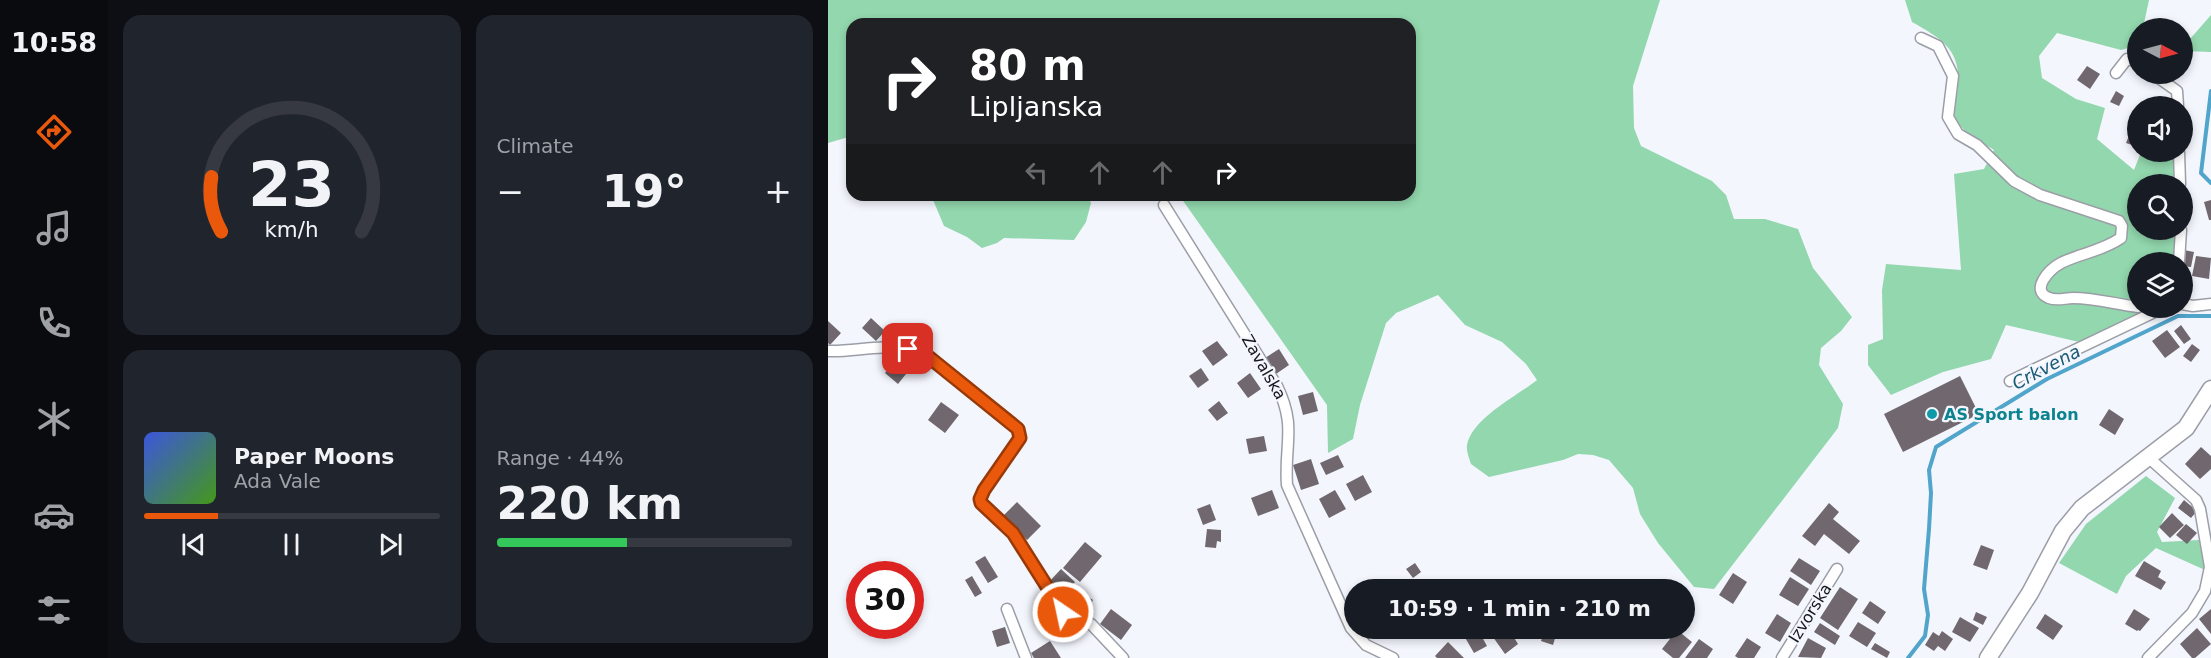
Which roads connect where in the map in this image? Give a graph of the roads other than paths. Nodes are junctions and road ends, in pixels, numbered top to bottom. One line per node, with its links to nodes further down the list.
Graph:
1 (1921, 38): 8 (street)
2 (2127, 59): 3 (street)
3 (2116, 73)
4 (2167, 84): 5 (street)
5 (2177, 96)
6 (1164, 205): 20 (street, Zavalska)
7 (2211, 304): 9 (street)
8 (2127, 305)
9 (2193, 306)
10 (2139, 318): 12 (street)
11 (832, 351): 19 (street)
12 (2010, 381)
13 (2211, 389): 14 (main road)
14 (2149, 458): 15 (street); 22 (main road)
15 (2210, 568): 23 (street)
16 (1838, 569): 21 (street, Izvorska)
17 (1006, 609): 18 (street)
18 (1026, 658)
19 (1123, 658)
20 (1393, 658)
21 (1782, 658)
22 (1988, 658)
23 (2148, 658)

